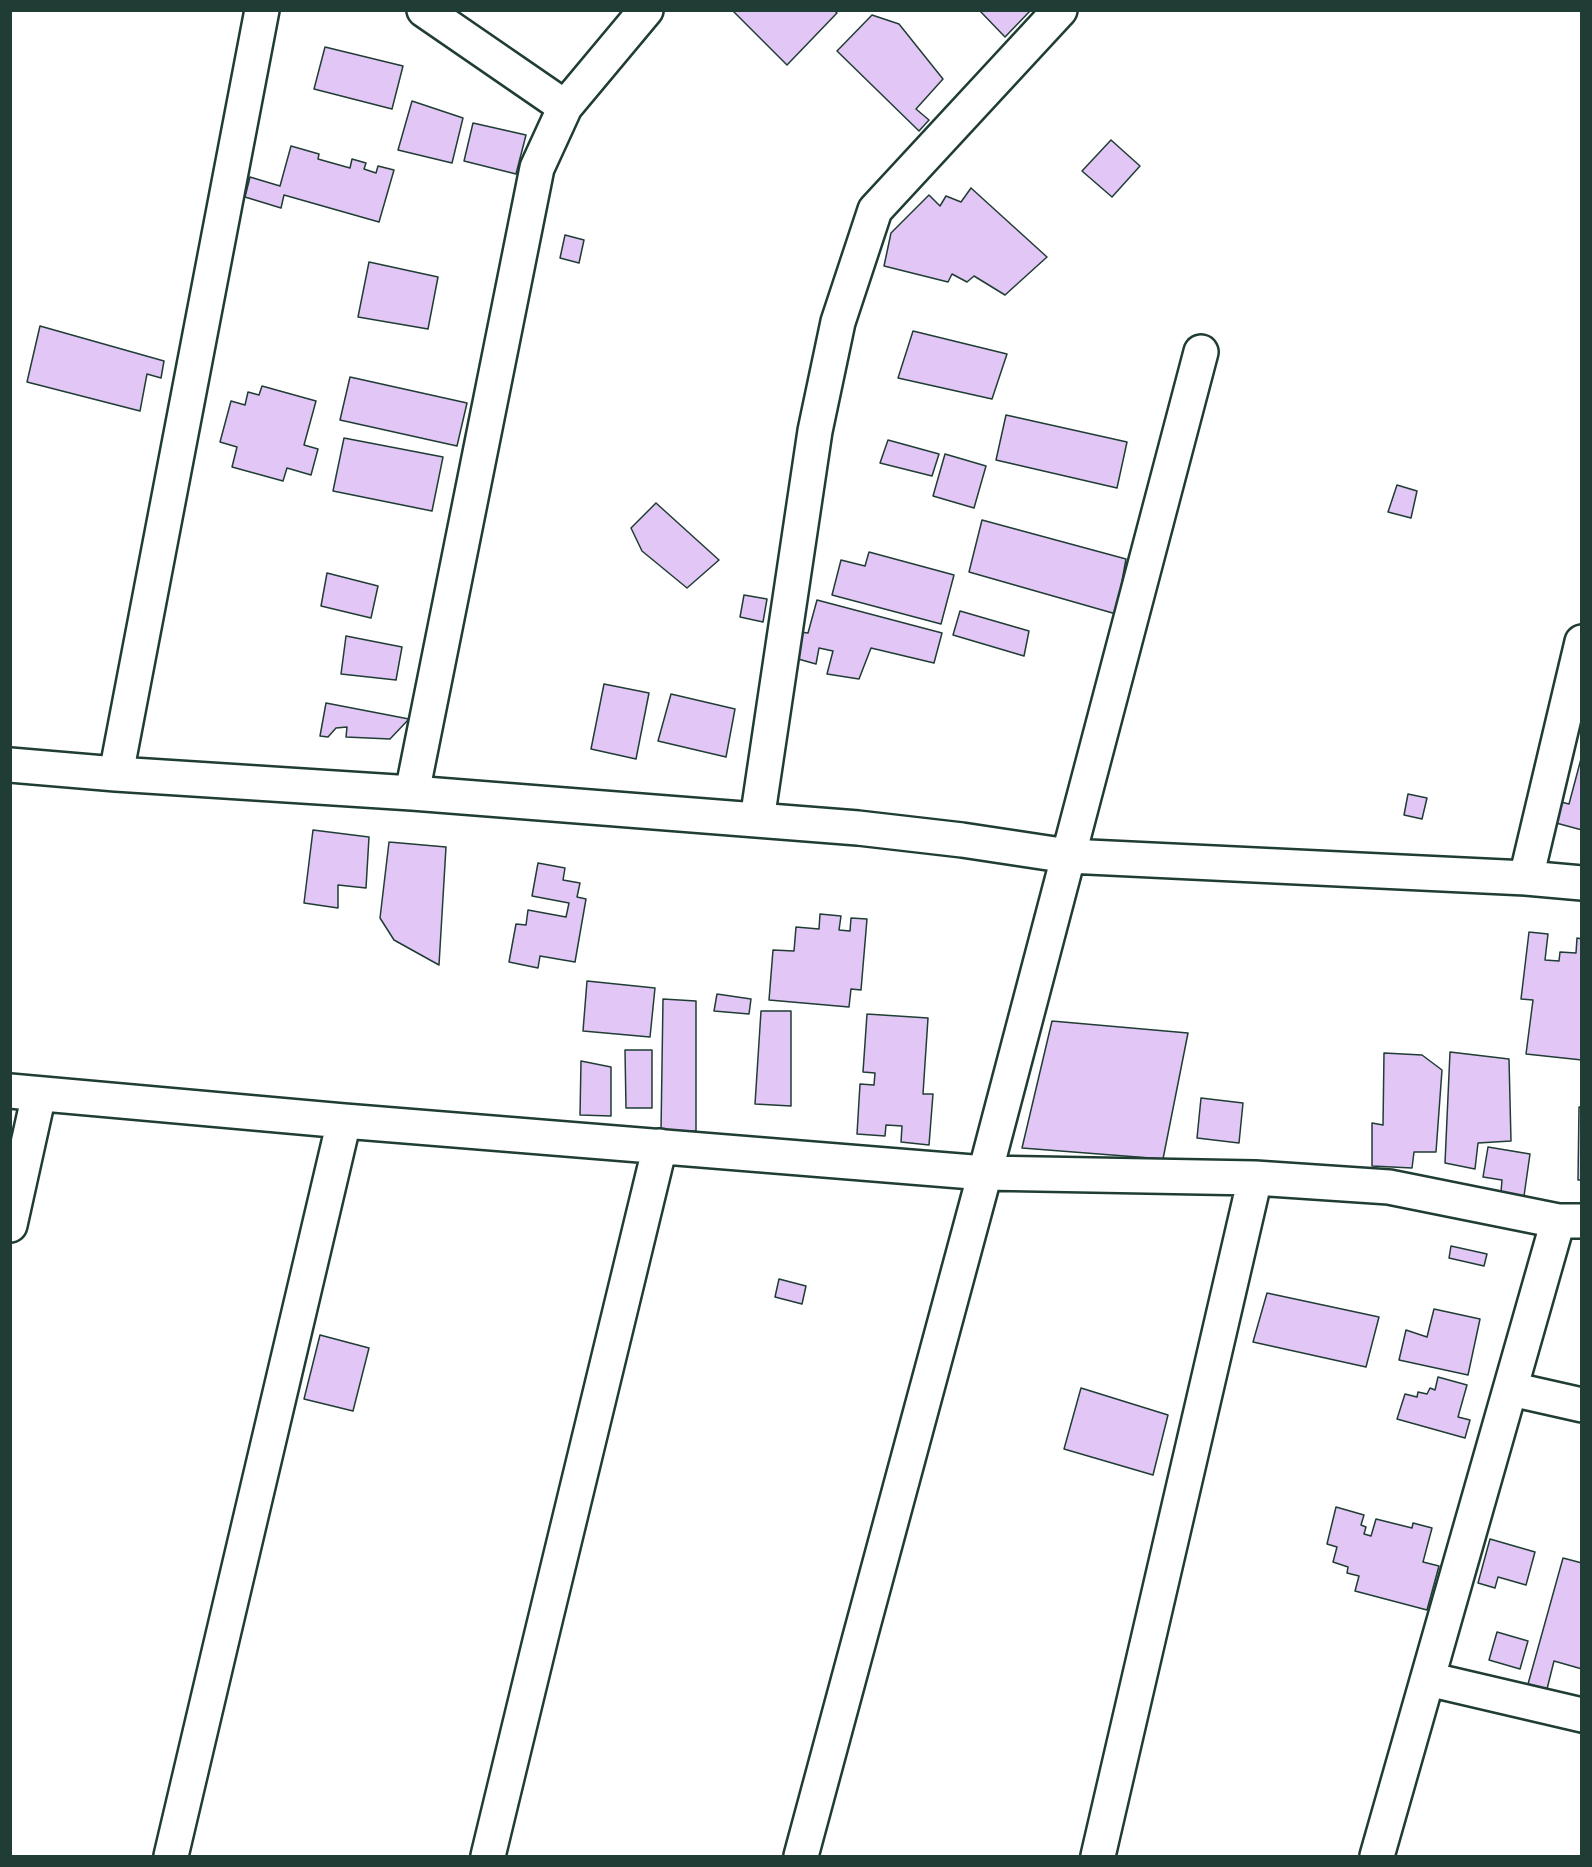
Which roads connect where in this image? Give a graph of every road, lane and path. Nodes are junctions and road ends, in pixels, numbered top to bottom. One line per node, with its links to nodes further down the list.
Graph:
1 (262, 10): 9 (street)
2 (424, 10): 5 (street)
3 (646, 10): 5 (street)
4 (1060, 10): 11 (street)
5 (565, 107): 10 (street)
6 (1202, 352): 12 (street)
7 (1581, 642): 13 (street)
8 (10, 765): 9 (street)
9 (116, 774): 10 (street)
10 (412, 793): 11 (street)
11 (757, 820): 12 (street)
12 (1068, 856): 13 (street); 18 (street)
13 (1526, 878): 14 (street)
14 (1581, 883)
15 (25, 1093): 16 (street); 21 (street)
16 (344, 1121): 17 (street); 26 (street)
17 (660, 1146): 18 (street); 27 (street)
18 (985, 1173): 19 (street); 28 (street)
19 (1255, 1178): 20 (street); 29 (street)
20 (1570, 1221): 22 (street)
21 (10, 1225)
22 (1510, 1389): 23 (street); 24 (street)
23 (1581, 1405)
24 (1428, 1679): 25 (street); 30 (street)
25 (1581, 1715)
26 (171, 1857)
27 (488, 1857)
28 (801, 1857)
29 (1098, 1857)
30 (1377, 1857)

